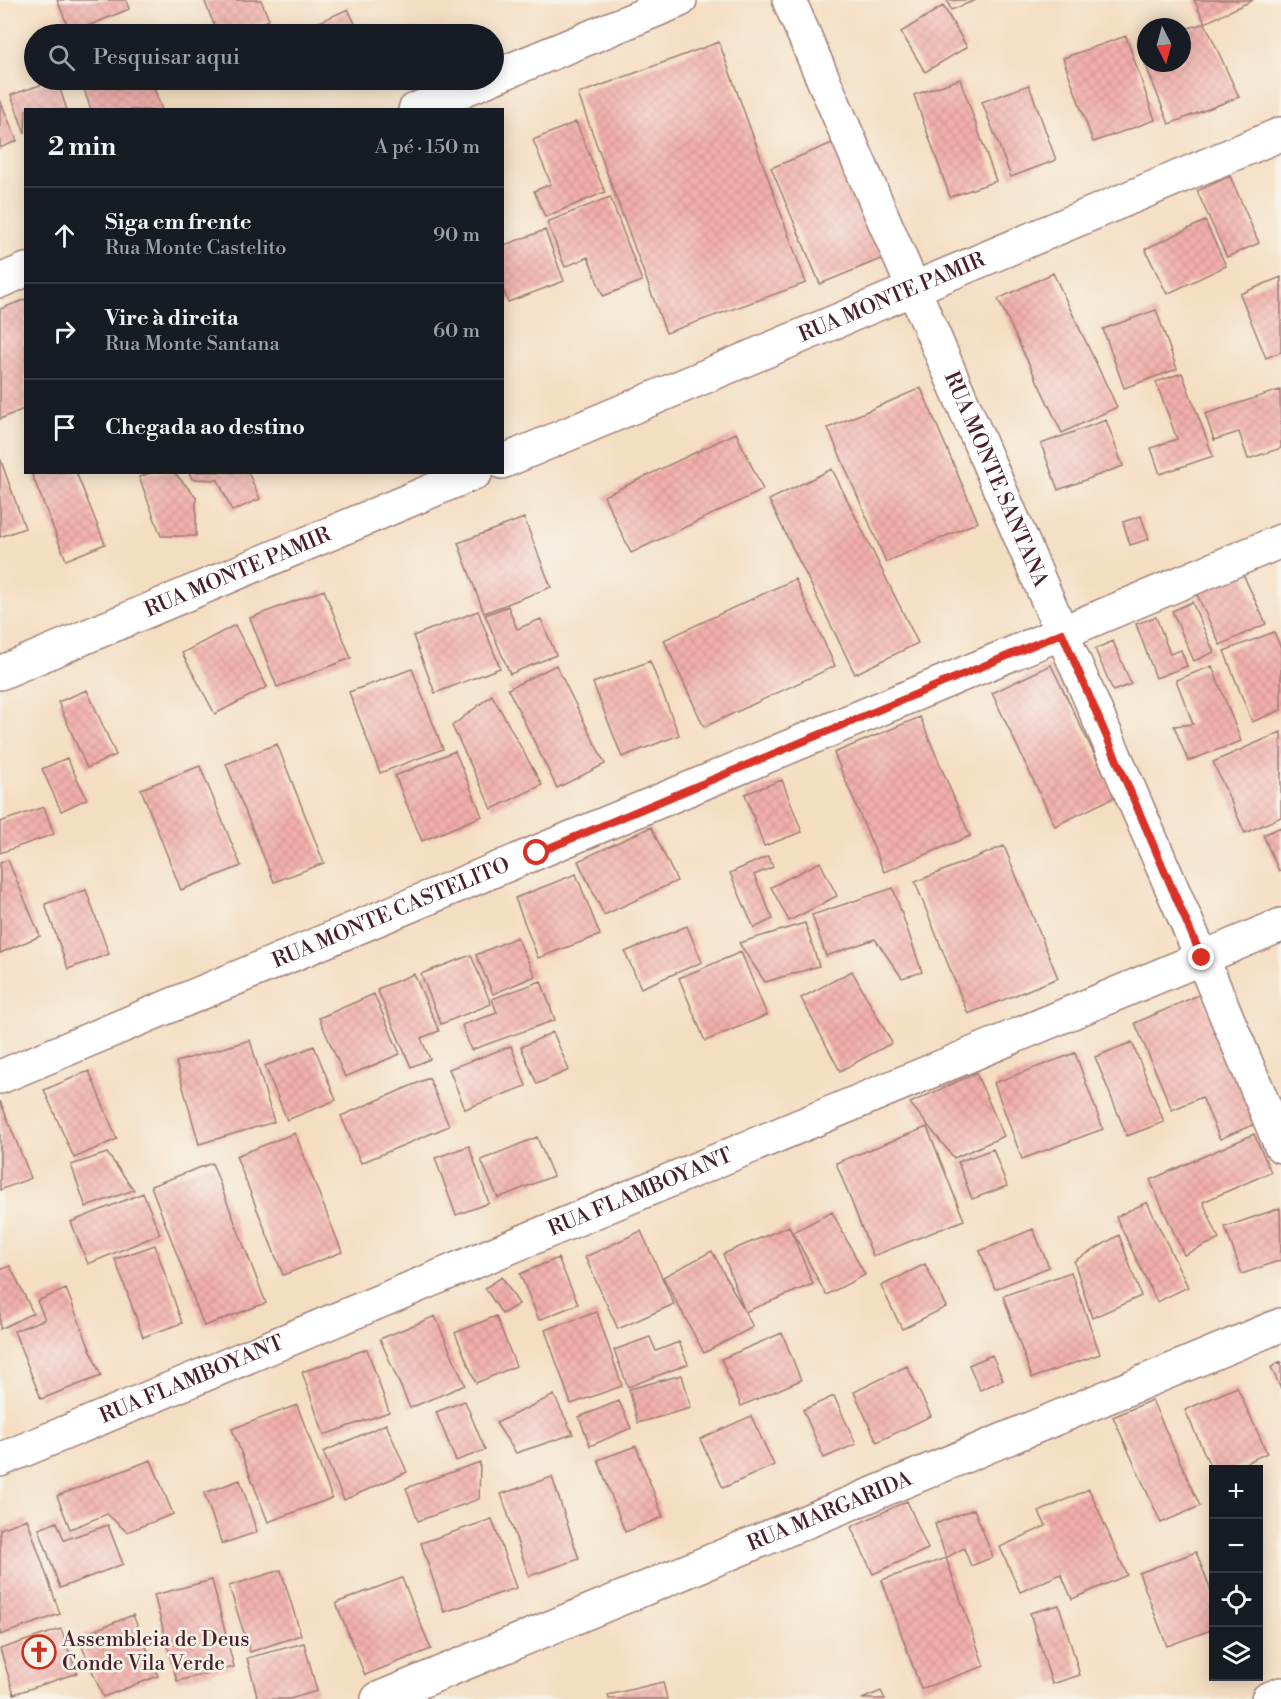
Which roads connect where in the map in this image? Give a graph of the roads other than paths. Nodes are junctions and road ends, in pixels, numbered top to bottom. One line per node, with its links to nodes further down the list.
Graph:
1 (680, 0): 3 (street)
2 (789, 0): 9 (street, RUA MONTE SANTANA)
3 (504, 73)
4 (463, 90): 5 (street)
5 (420, 108)
6 (1281, 135): 9 (street, RUA MONTE PAMIR)
7 (24, 271): 8 (street)
8 (0, 281)
9 (914, 289): 10 (street, RUA MONTE PAMIR); 13 (street, RUA MONTE SANTANA)
10 (504, 461)
11 (471, 474): 14 (street, RUA MONTE PAMIR)
12 (1281, 541): 13 (street, RUA MONTE CASTELITO)
13 (1062, 633): 16 (street, RUA MONTE SANTANA); 17 (street, RUA MONTE CASTELITO)
14 (0, 673)
15 (1281, 926): 16 (street, RUA FLAMBOYANT)
16 (1202, 958): 18 (street, RUA MONTE SANTANA); 20 (street, RUA FLAMBOYANT)
17 (0, 1077)
18 (1281, 1146)
19 (1281, 1325): 22 (street, RUA MARGARIDA)
20 (0, 1460)
21 (1281, 1694): 23 (street)
22 (378, 1699)
23 (1268, 1699)

